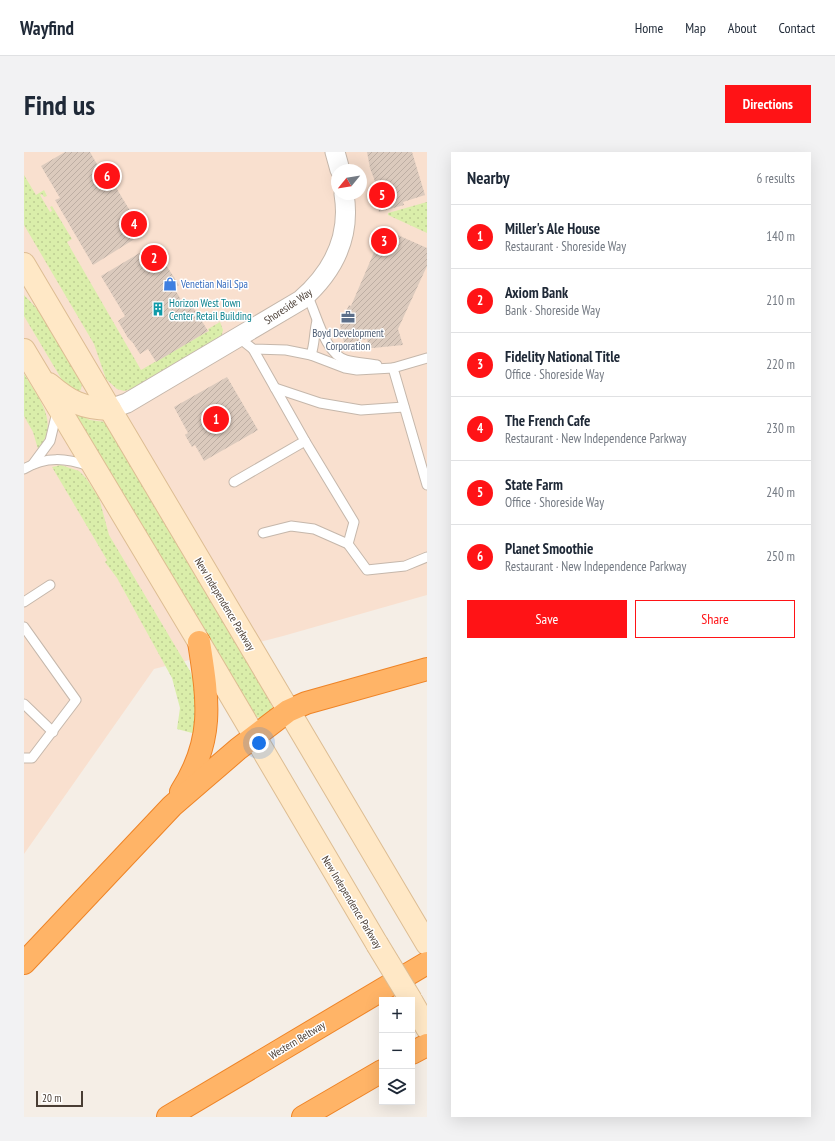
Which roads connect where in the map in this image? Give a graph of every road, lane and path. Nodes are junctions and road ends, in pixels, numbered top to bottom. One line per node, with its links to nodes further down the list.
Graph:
1 (335, 152): 2 (street)
2 (338, 164)
3 (345, 200): 5 (street, Shoreside Way)
4 (24, 264): 17 (main road, New Independence Parkway)
5 (307, 295): 6 (lane); 7 (street, Shoreside Way)
6 (317, 320): 10 (lane); 12 (lane)
7 (238, 337): 8 (lane); 17 (street, Shoreside Way)
8 (253, 349): 10 (lane); 14 (lane)
9 (24, 350): 13 (main road, New Independence Parkway)
10 (311, 355): 12 (lane)
11 (427, 358): 12 (lane)
12 (393, 368): 16 (lane)
13 (40, 377): 15 (main road, New Independence Parkway); 17 (main road)
14 (275, 388): 16 (lane); 18 (lane)
15 (58, 406): 19 (lane); 20 (main road, New Independence Parkway)
16 (404, 407): 23 (lane)
17 (110, 409): 33 (main road, New Independence Parkway)
18 (305, 441): 22 (lane); 25 (lane)
19 (33, 464): 20 (lane); 21 (lane)
20 (95, 468): 30 (main road, New Independence Parkway)
21 (24, 469)
22 (234, 482)
23 (427, 485)
24 (263, 533): 25 (lane)
25 (348, 544): 26 (lane)
26 (427, 557)
27 (50, 585): 28 (lane)
28 (24, 602)
29 (24, 627): 34 (lane)
30 (199, 642): 35 (main road, New Independence Parkway); 37 (highway)
31 (427, 669): 33 (highway)
32 (24, 704): 34 (lane)
33 (288, 711): 35 (highway); 38 (main road, New Independence Parkway)
34 (53, 732): 36 (lane)
35 (255, 736): 37 (highway); 41 (main road, New Independence Parkway, bridge)
36 (24, 758)
37 (172, 806): 39 (highway)
38 (427, 944)
39 (24, 963)
40 (427, 963): 47 (highway, Western Beltway)
41 (409, 997)
42 (415, 1008): 43 (main road, New Independence Parkway)
43 (427, 1028)
44 (427, 1045): 45 (highway)
45 (415, 1051)
46 (379, 1073): 48 (highway)
47 (168, 1117)
48 (303, 1117)

